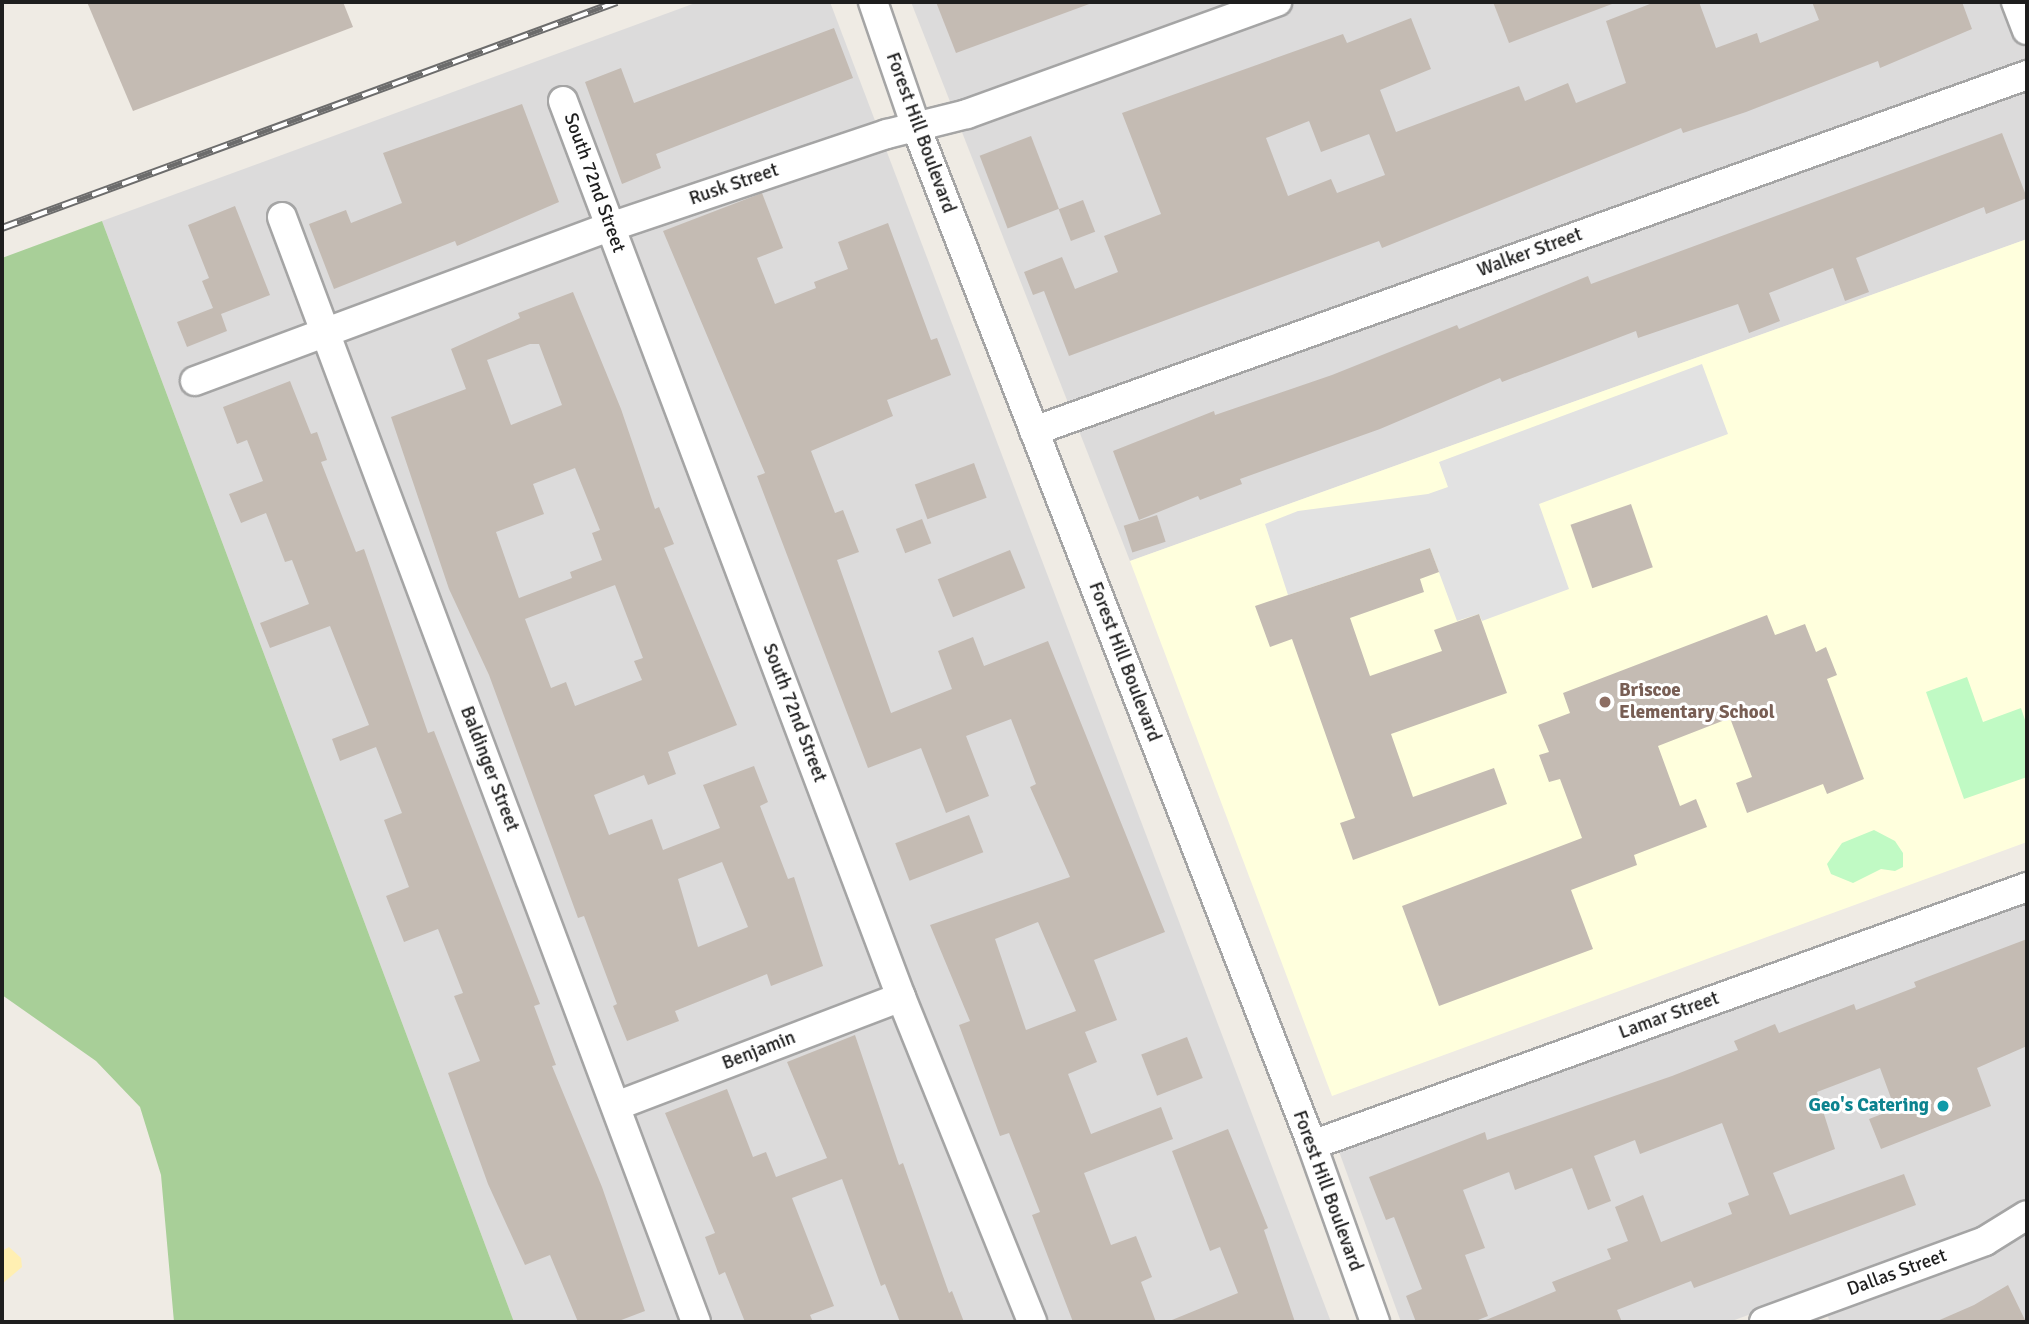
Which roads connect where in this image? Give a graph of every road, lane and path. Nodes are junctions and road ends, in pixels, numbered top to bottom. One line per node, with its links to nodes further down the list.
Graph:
1 (873, 2): 7 (street, Forest Hill Boulevard)
2 (1278, 2): 7 (street, Rusk Street)
3 (2016, 2): 4 (street)
4 (2027, 30)
5 (2027, 75): 12 (street, Walker Street)
6 (564, 101): 9 (street, South 72nd Street)
7 (916, 127): 9 (street, Rusk Street); 12 (street, Forest Hill Boulevard)
8 (282, 217): 10 (street, Baldinger Street)
9 (610, 227): 10 (street, Rusk Street); 14 (street, South 72nd Street)
10 (325, 333): 11 (street, Rusk Street); 15 (street, Baldinger Street)
11 (195, 381)
12 (1034, 431): 16 (street, Forest Hill Boulevard)
13 (2027, 887): 16 (street, Lamar Street)
14 (901, 997): 15 (street, Benjamin); 19 (street, South 72nd Street)
15 (616, 1105): 18 (street, Baldinger Street)
16 (1312, 1145): 20 (street, Forest Hill Boulevard)
17 (2027, 1215): 21 (street, Dallas Street)
18 (696, 1322)
19 (1032, 1322)
20 (1375, 1322)
21 (1764, 1322)

